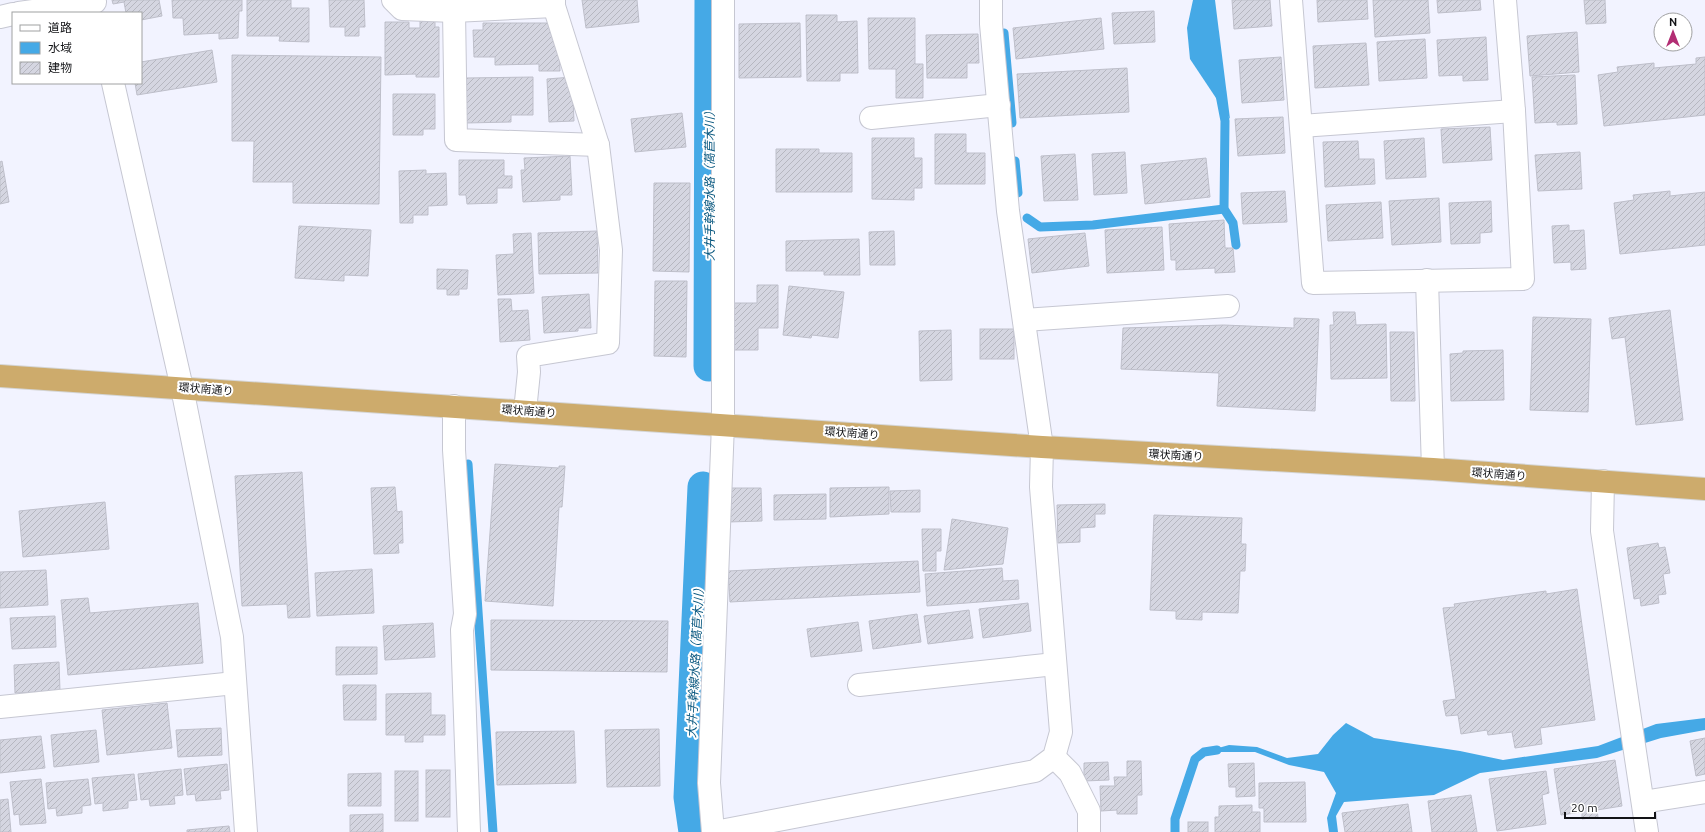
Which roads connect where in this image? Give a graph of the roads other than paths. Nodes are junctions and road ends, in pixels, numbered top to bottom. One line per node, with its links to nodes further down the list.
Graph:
1 (393, 0): 8 (street)
2 (723, 0): 25 (street)
3 (991, 0): 13 (street)
4 (1291, 0): 16 (street)
5 (1505, 0): 14 (street)
6 (554, 3): 8 (street); 17 (street)
7 (95, 5): 9 (street)
8 (454, 11): 17 (street)
9 (29, 12)
10 (12, 14): 11 (street)
11 (0, 17)
12 (113, 84): 22 (street)
13 (999, 105): 15 (street); 20 (street)
14 (1514, 111): 16 (street); 18 (street)
15 (870, 118)
16 (1301, 126): 18 (street)
17 (598, 145): 24 (street)
18 (1427, 280): 27 (street)
19 (1228, 306): 20 (street)
20 (1024, 320): 26 (street)
21 (0, 376): 22 (highway, 環状南通り)
22 (182, 388): 23 (highway, 環状南通り); 31 (street)
23 (454, 406): 24 (highway, 環状南通り); 38 (street)
24 (525, 411): 25 (highway, 環状南通り)
25 (724, 424): 26 (highway, 環状南通り); 39 (street)
26 (1042, 447): 27 (highway, 環状南通り); 30 (street)
27 (1433, 470): 28 (highway, 環状南通り)
28 (1603, 481): 29 (highway, 環状南通り); 36 (street)
29 (1705, 489)
30 (1055, 664): 32 (street); 34 (street)
31 (235, 683): 33 (street); 37 (street)
32 (859, 685)
33 (0, 708)
34 (1054, 757): 39 (street); 40 (street)
35 (1705, 792): 36 (street)
36 (1643, 802): 41 (street)
37 (246, 832)
38 (470, 832)
39 (714, 832)
40 (1090, 832)
41 (1647, 832)

